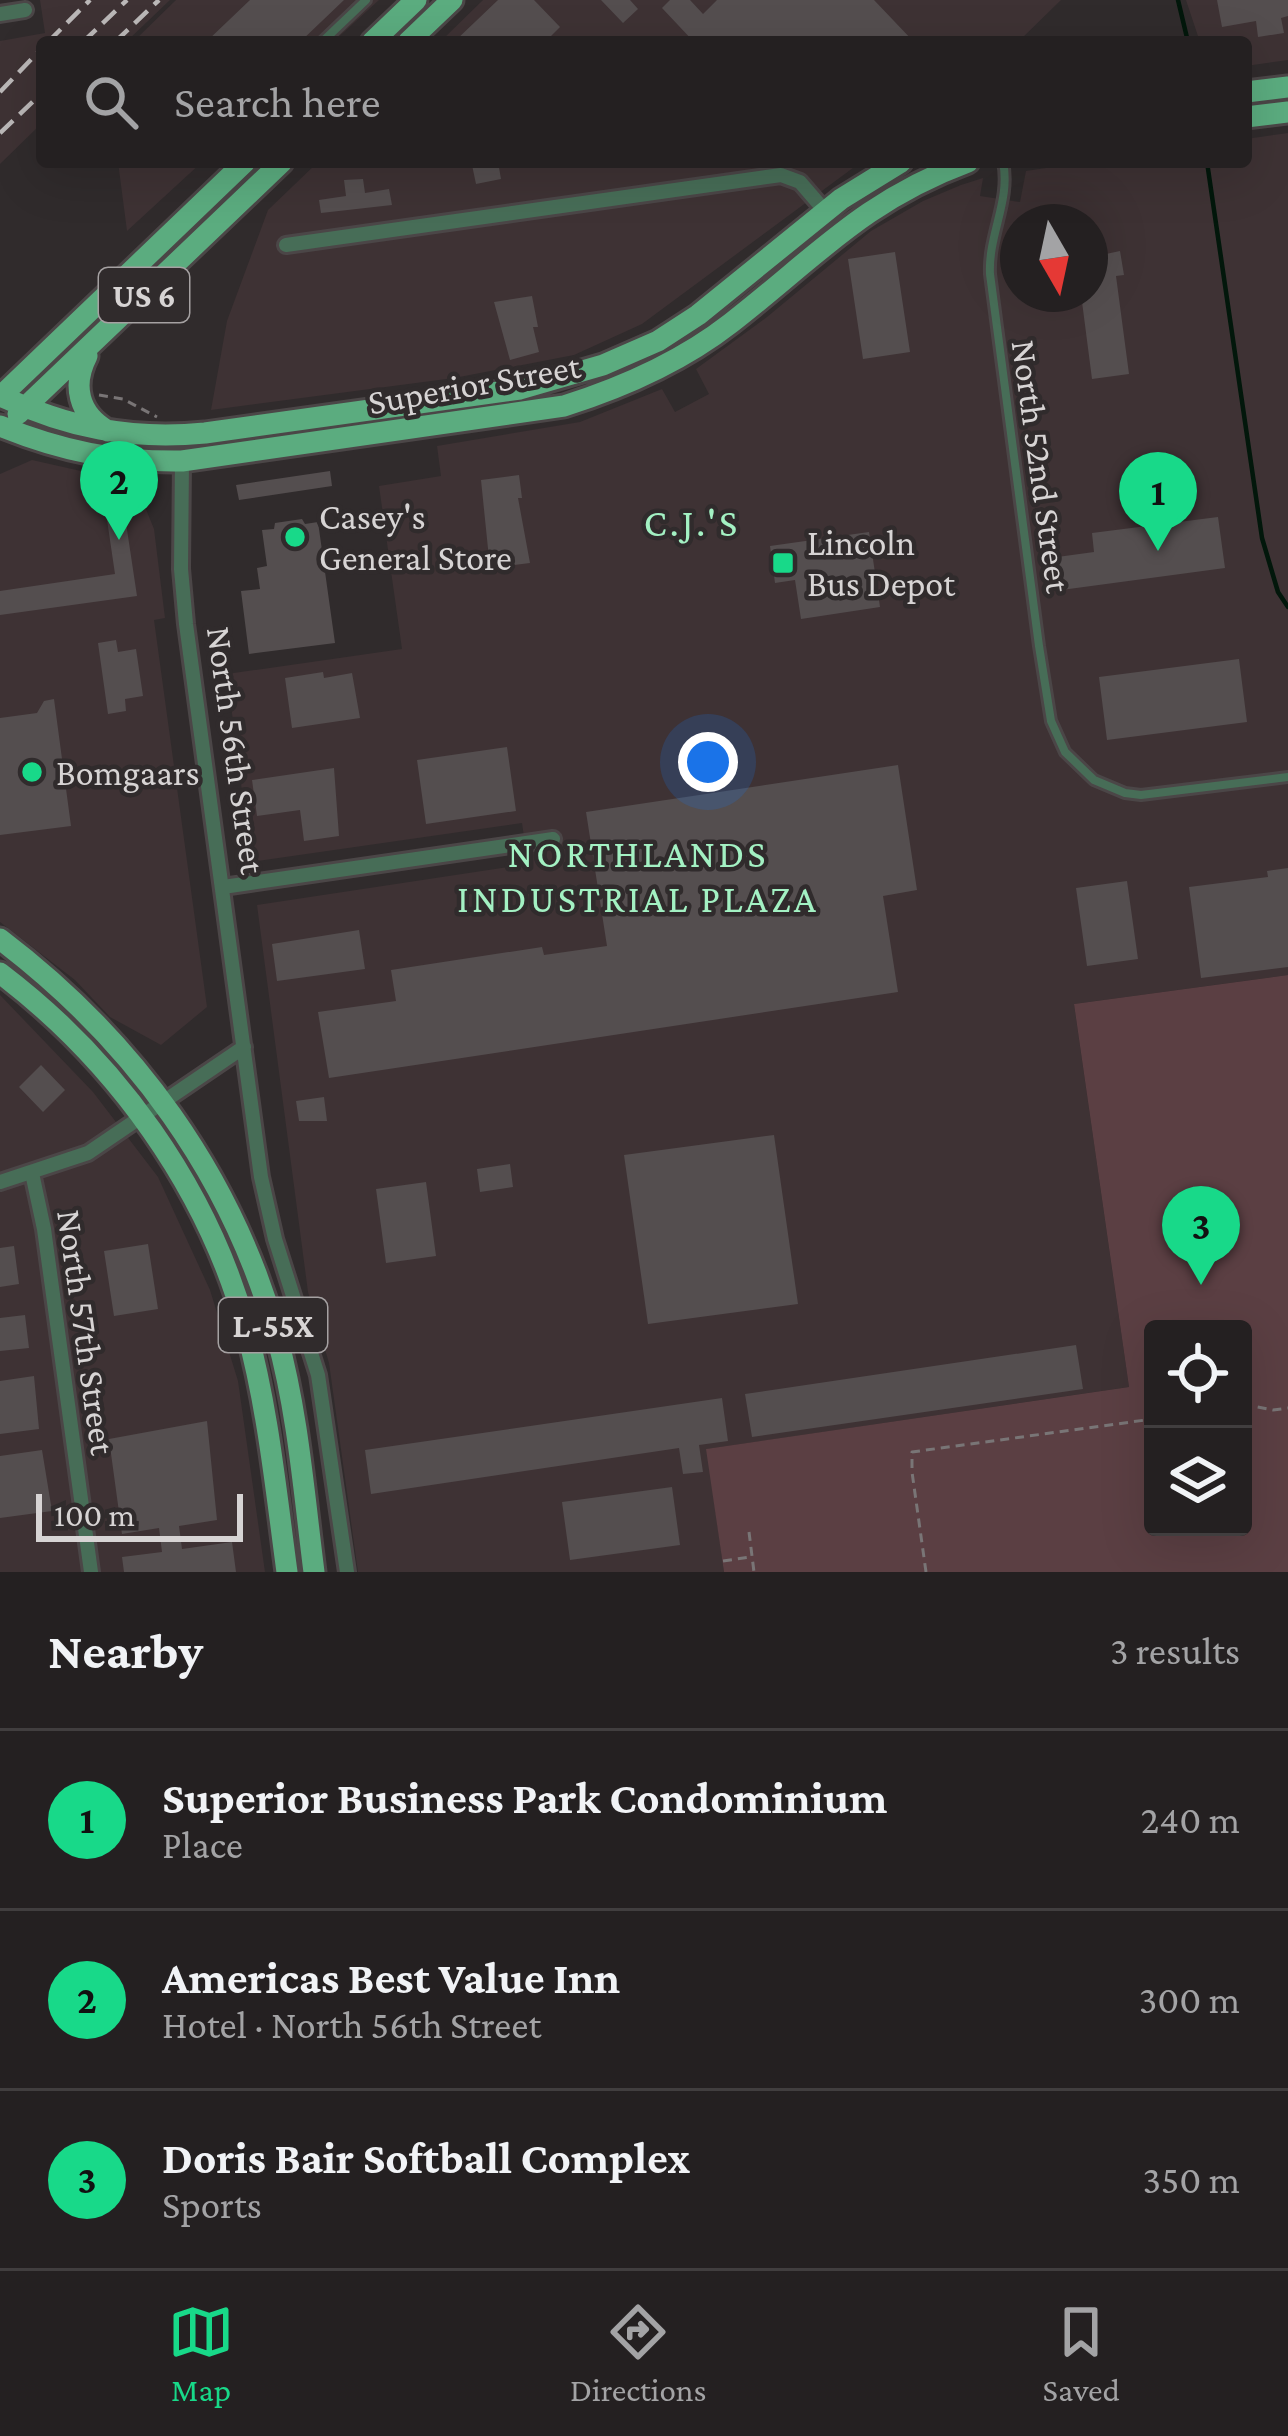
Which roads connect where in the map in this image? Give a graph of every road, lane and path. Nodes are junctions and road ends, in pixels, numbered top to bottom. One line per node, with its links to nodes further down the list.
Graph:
1 (366, 0): 6 (lane)
2 (416, 0): 7 (main road)
3 (452, 0): 8 (main road)
4 (25, 10): 5 (street)
5 (0, 14)
6 (328, 36)
7 (377, 36)
8 (414, 36)
9 (1288, 87): 10 (main road)
10 (1252, 91)
11 (1288, 112): 12 (main road)
12 (1252, 116)
13 (238, 168): 21 (main road, US 6)
14 (277, 168): 20 (main road, US 6)
15 (892, 168): 18 (main road, Superior Street)
16 (953, 168): 27 (main road, Superior Street)
17 (1004, 168): 28 (lane, North 52nd Street)
18 (825, 211): 19 (street); 26 (main road, Superior Street)
19 (286, 245)
20 (94, 342): 22 (main road); 23 (main road, US 6)
21 (0, 396): 23 (main road, Superior Street)
22 (80, 398): 24 (path); 26 (main road)
23 (25, 407): 25 (main road, US 6); 26 (main road, Superior Street)
24 (167, 419)
25 (2, 429): 27 (main road, Superior Street)
26 (114, 434)
27 (182, 461): 30 (street, North 56th Street)
28 (1288, 777)
29 (553, 839): 30 (street)
30 (223, 886): 33 (street, North 56th Street)
31 (0, 939): 34 (main road, L-55X)
32 (0, 974): 35 (main road, L-55X)
33 (244, 1047): 34 (street); 47 (street, North 56th Street)
34 (163, 1101): 35 (street); 46 (main road, L-55X)
35 (141, 1116): 36 (street); 45 (main road, L-55X)
36 (32, 1173): 37 (street); 44 (street, North 57th Street)
37 (0, 1182)
38 (1252, 1406): 39 (path)
39 (1288, 1408)
40 (1144, 1420): 49 (path)
41 (748, 1532): 42 (path)
42 (752, 1556): 43 (path); 48 (path)
43 (723, 1561)
44 (91, 1572)
45 (287, 1572)
46 (314, 1572)
47 (347, 1572)
48 (754, 1572)
49 (926, 1572)

